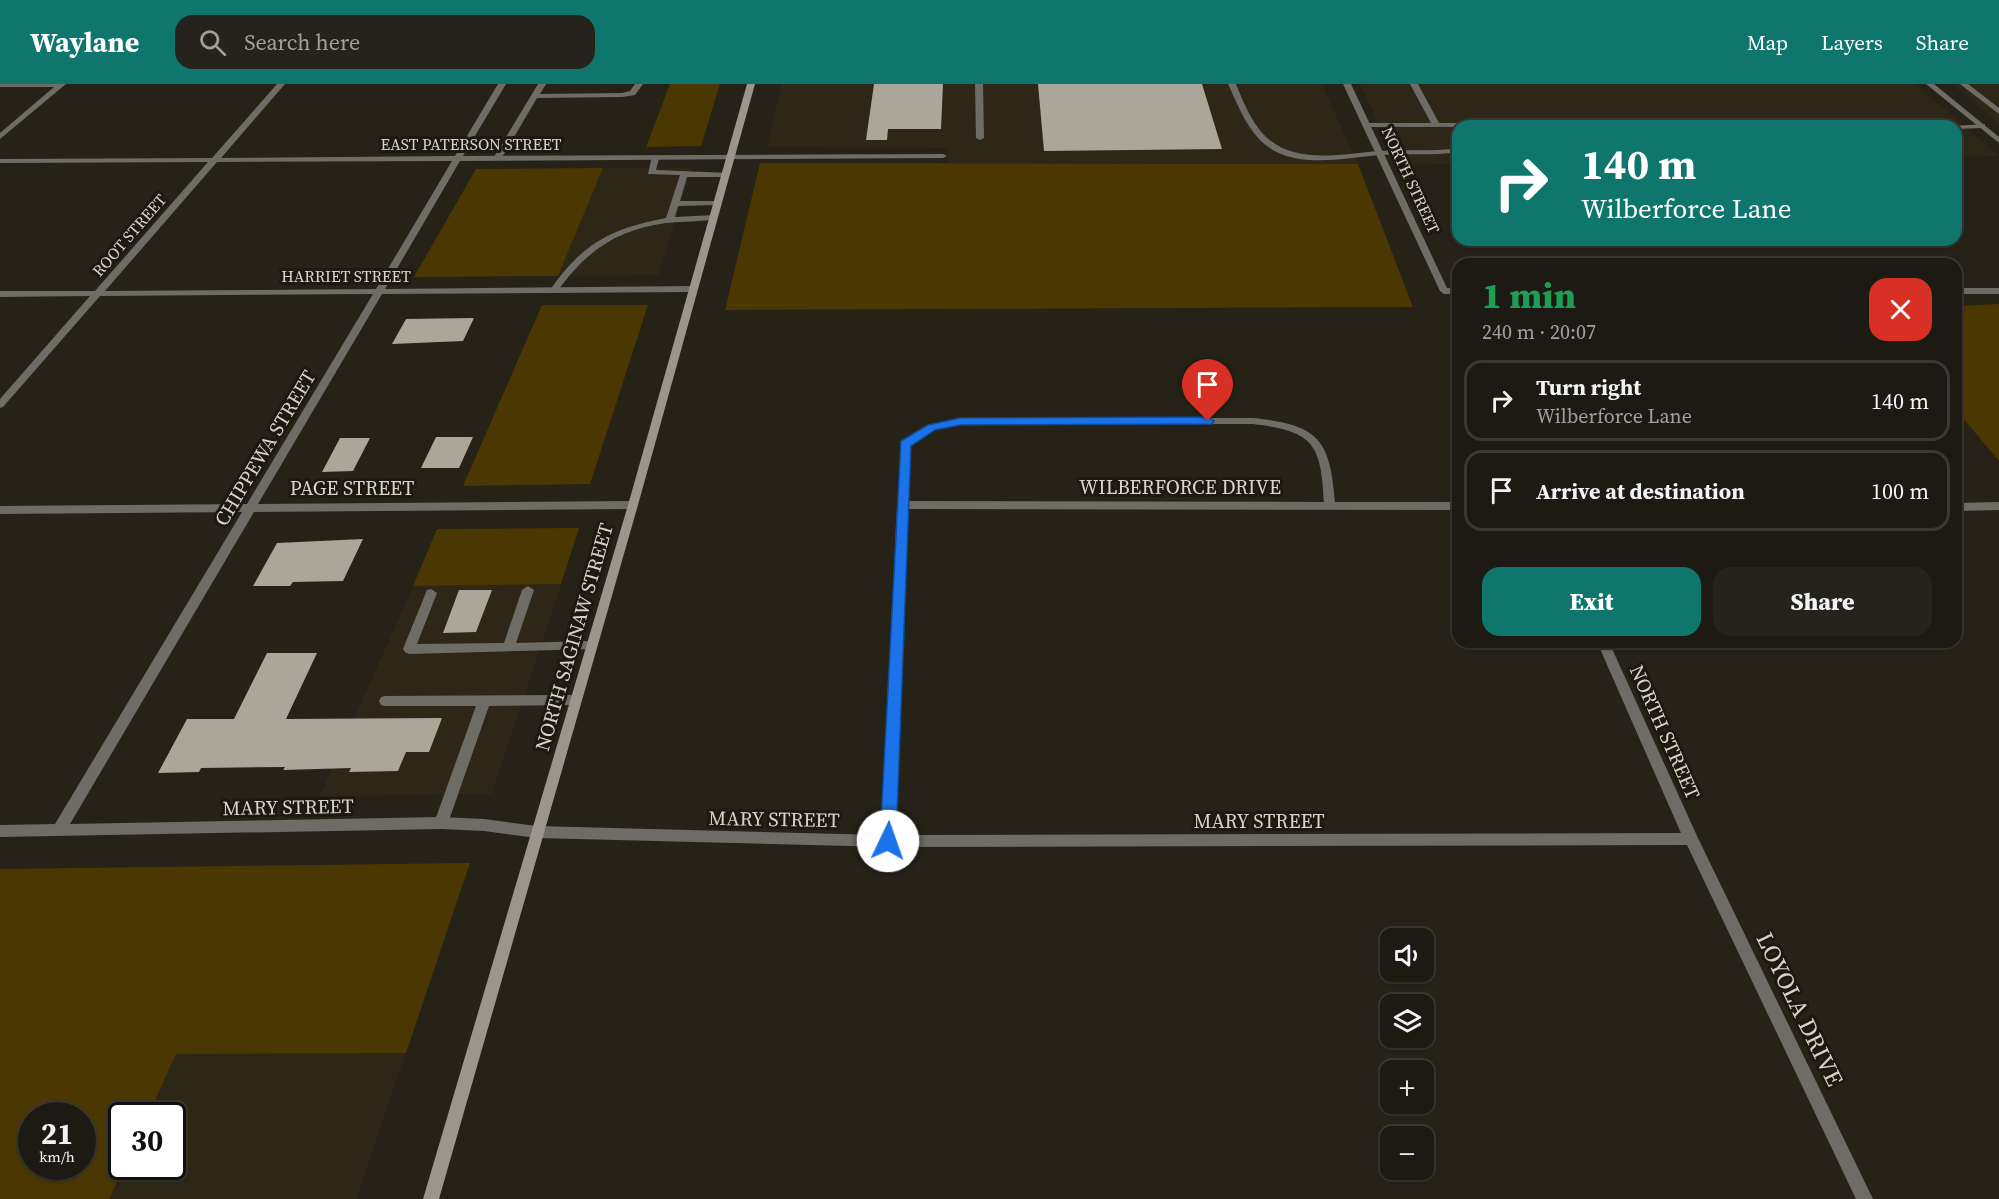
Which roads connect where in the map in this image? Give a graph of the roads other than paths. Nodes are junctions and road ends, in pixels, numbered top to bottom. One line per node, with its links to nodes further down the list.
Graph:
1 (61, 84): 13 (street); 21 (street)
2 (281, 84): 31 (street, ROOT STREET)
3 (502, 84): 27 (street, CHIPPEWA STREET)
4 (542, 84): 14 (street)
5 (639, 84): 14 (street)
6 (751, 84): 28 (main road, NORTH SAGINAW STREET)
7 (979, 84): 22 (street)
8 (1232, 84): 25 (street)
9 (1347, 84): 18 (street, NORTH STREET)
10 (1413, 84): 16 (street)
11 (1930, 84): 19 (street)
12 (1964, 84): 15 (street)
13 (0, 85)
14 (535, 96): 29 (street)
15 (1999, 112)
16 (1436, 124): 17 (street); 18 (street)
17 (1452, 124)
18 (1366, 125): 25 (street, NORTH STREET)
19 (1982, 126): 20 (street); 23 (street)
20 (1962, 127)
21 (0, 137)
22 (980, 138)
23 (1999, 141)
24 (1452, 150): 25 (street)
25 (1380, 153): 42 (street, NORTH STREET)
26 (943, 156): 28 (street, EAST PATERSON STREET)
27 (458, 157): 29 (street, EAST PATERSON STREET); 31 (street, EAST PATERSON STREET); 40 (street, CHIPPEWA STREET)
28 (731, 157): 30 (street, EAST PATERSON STREET); 34 (main road, NORTH SAGINAW STREET)
29 (498, 158): 30 (street, EAST PATERSON STREET)
30 (655, 158): 33 (street)
31 (215, 160): 32 (street, EAST PATERSON STREET); 45 (street, ROOT STREET)
32 (0, 161)
33 (684, 175): 34 (street); 36 (street)
34 (726, 175): 35 (main road, NORTH SAGINAW STREET)
35 (718, 203): 36 (street); 37 (main road, NORTH SAGINAW STREET)
36 (675, 204): 38 (street)
37 (714, 217): 38 (street); 39 (main road, NORTH SAGINAW STREET)
38 (670, 219): 41 (street)
39 (693, 289): 41 (street, HARRIET STREET); 49 (main road, NORTH SAGINAW STREET)
40 (381, 290): 41 (street, HARRIET STREET); 45 (street, HARRIET STREET); 51 (street, CHIPPEWA STREET)
41 (554, 290)
42 (1452, 291)
43 (1962, 291): 44 (street)
44 (1999, 291)
45 (98, 293): 46 (street, HARRIET STREET); 47 (street, ROOT STREET)
46 (0, 294)
47 (0, 405)
48 (1330, 504): 50 (street, WILBERFORCE DRIVE); 50 (street); 52 (street, WILBERFORCE DRIVE)
49 (633, 505): 51 (street, PAGE STREET); 58 (main road, NORTH SAGINAW STREET)
50 (902, 505): 69 (street)
51 (251, 506): 55 (street, PAGE STREET); 65 (street, CHIPPEWA STREET)
52 (1452, 506)
53 (1999, 506): 54 (street)
54 (1962, 507)
55 (0, 510)
56 (528, 590): 59 (street)
57 (431, 594): 59 (street)
58 (590, 646): 59 (street); 61 (main road, NORTH SAGINAW STREET)
59 (509, 647)
60 (1606, 648): 68 (street, NORTH STREET)
61 (574, 700): 63 (street); 67 (main road, NORTH SAGINAW STREET)
62 (385, 701): 63 (street)
63 (484, 701): 64 (street)
64 (441, 824): 65 (street, MARY STREET); 67 (street, MARY STREET)
65 (59, 830): 66 (street, MARY STREET)
66 (0, 831)
67 (537, 832): 69 (street, MARY STREET); 70 (main road, NORTH SAGINAW STREET)
68 (1691, 839): 69 (street, MARY STREET); 71 (street, LOYOLA DRIVE)
69 (888, 841)
70 (430, 1199)
71 (1865, 1199)

